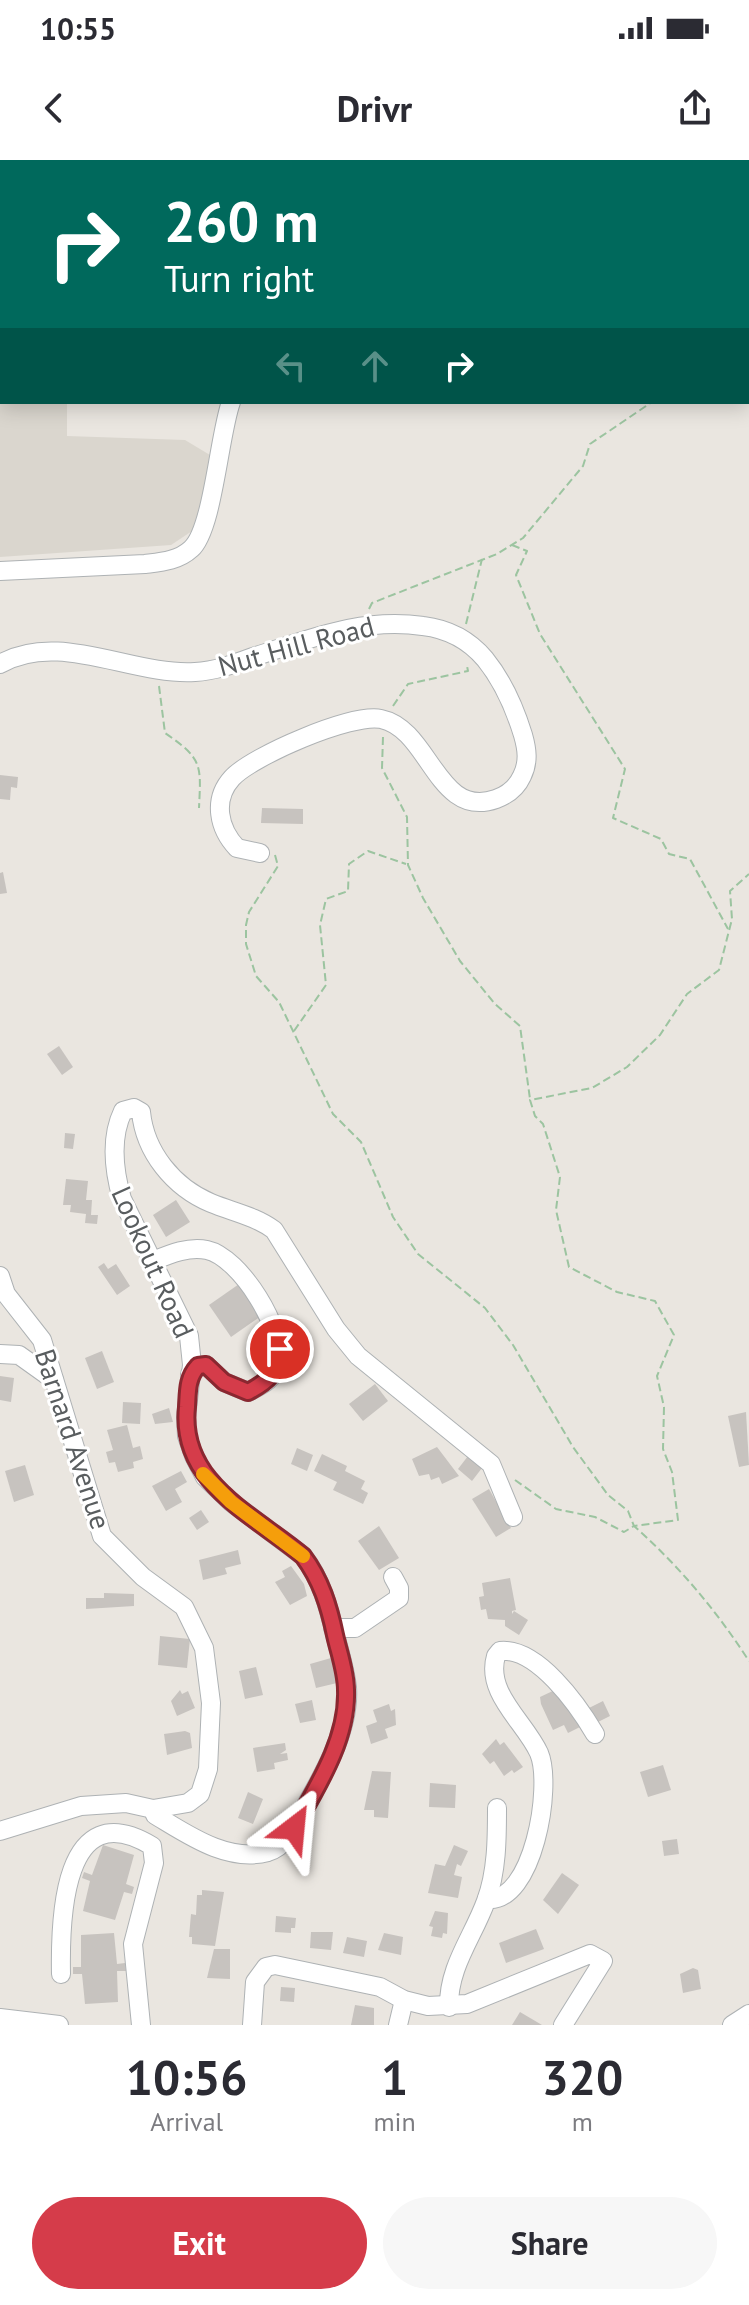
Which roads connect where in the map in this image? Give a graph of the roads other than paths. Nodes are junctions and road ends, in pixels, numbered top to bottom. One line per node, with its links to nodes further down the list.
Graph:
1 (230, 404): 2 (street)
2 (0, 571)
3 (0, 664): 4 (street, Nut Hill Road)
4 (260, 853)
5 (153, 1261): 8 (street, Lookout Road); 8 (street); 10 (street, Lookout Road)
6 (0, 1276): 9 (street, Barnard Avenue)
7 (0, 1354): 9 (street)
8 (190, 1374): 12 (street, Lookout Road)
9 (54, 1380): 15 (street, Barnard Avenue)
10 (513, 1517)
11 (393, 1577): 12 (street)
12 (333, 1628): 15 (street, Lookout Road)
13 (595, 1734): 17 (street)
14 (497, 1808): 17 (street)
15 (153, 1809): 16 (street, Barnard Avenue)
16 (0, 1831)
17 (487, 1899): 20 (street)
18 (61, 1974): 24 (street)
19 (404, 2000): 20 (street); 25 (street); 26 (street)
20 (449, 2007): 27 (street)
21 (749, 2014): 28 (street)
22 (0, 2018): 23 (street)
23 (59, 2025)
24 (141, 2025)
25 (252, 2025)
26 (398, 2025)
27 (563, 2025)
28 (732, 2025)

